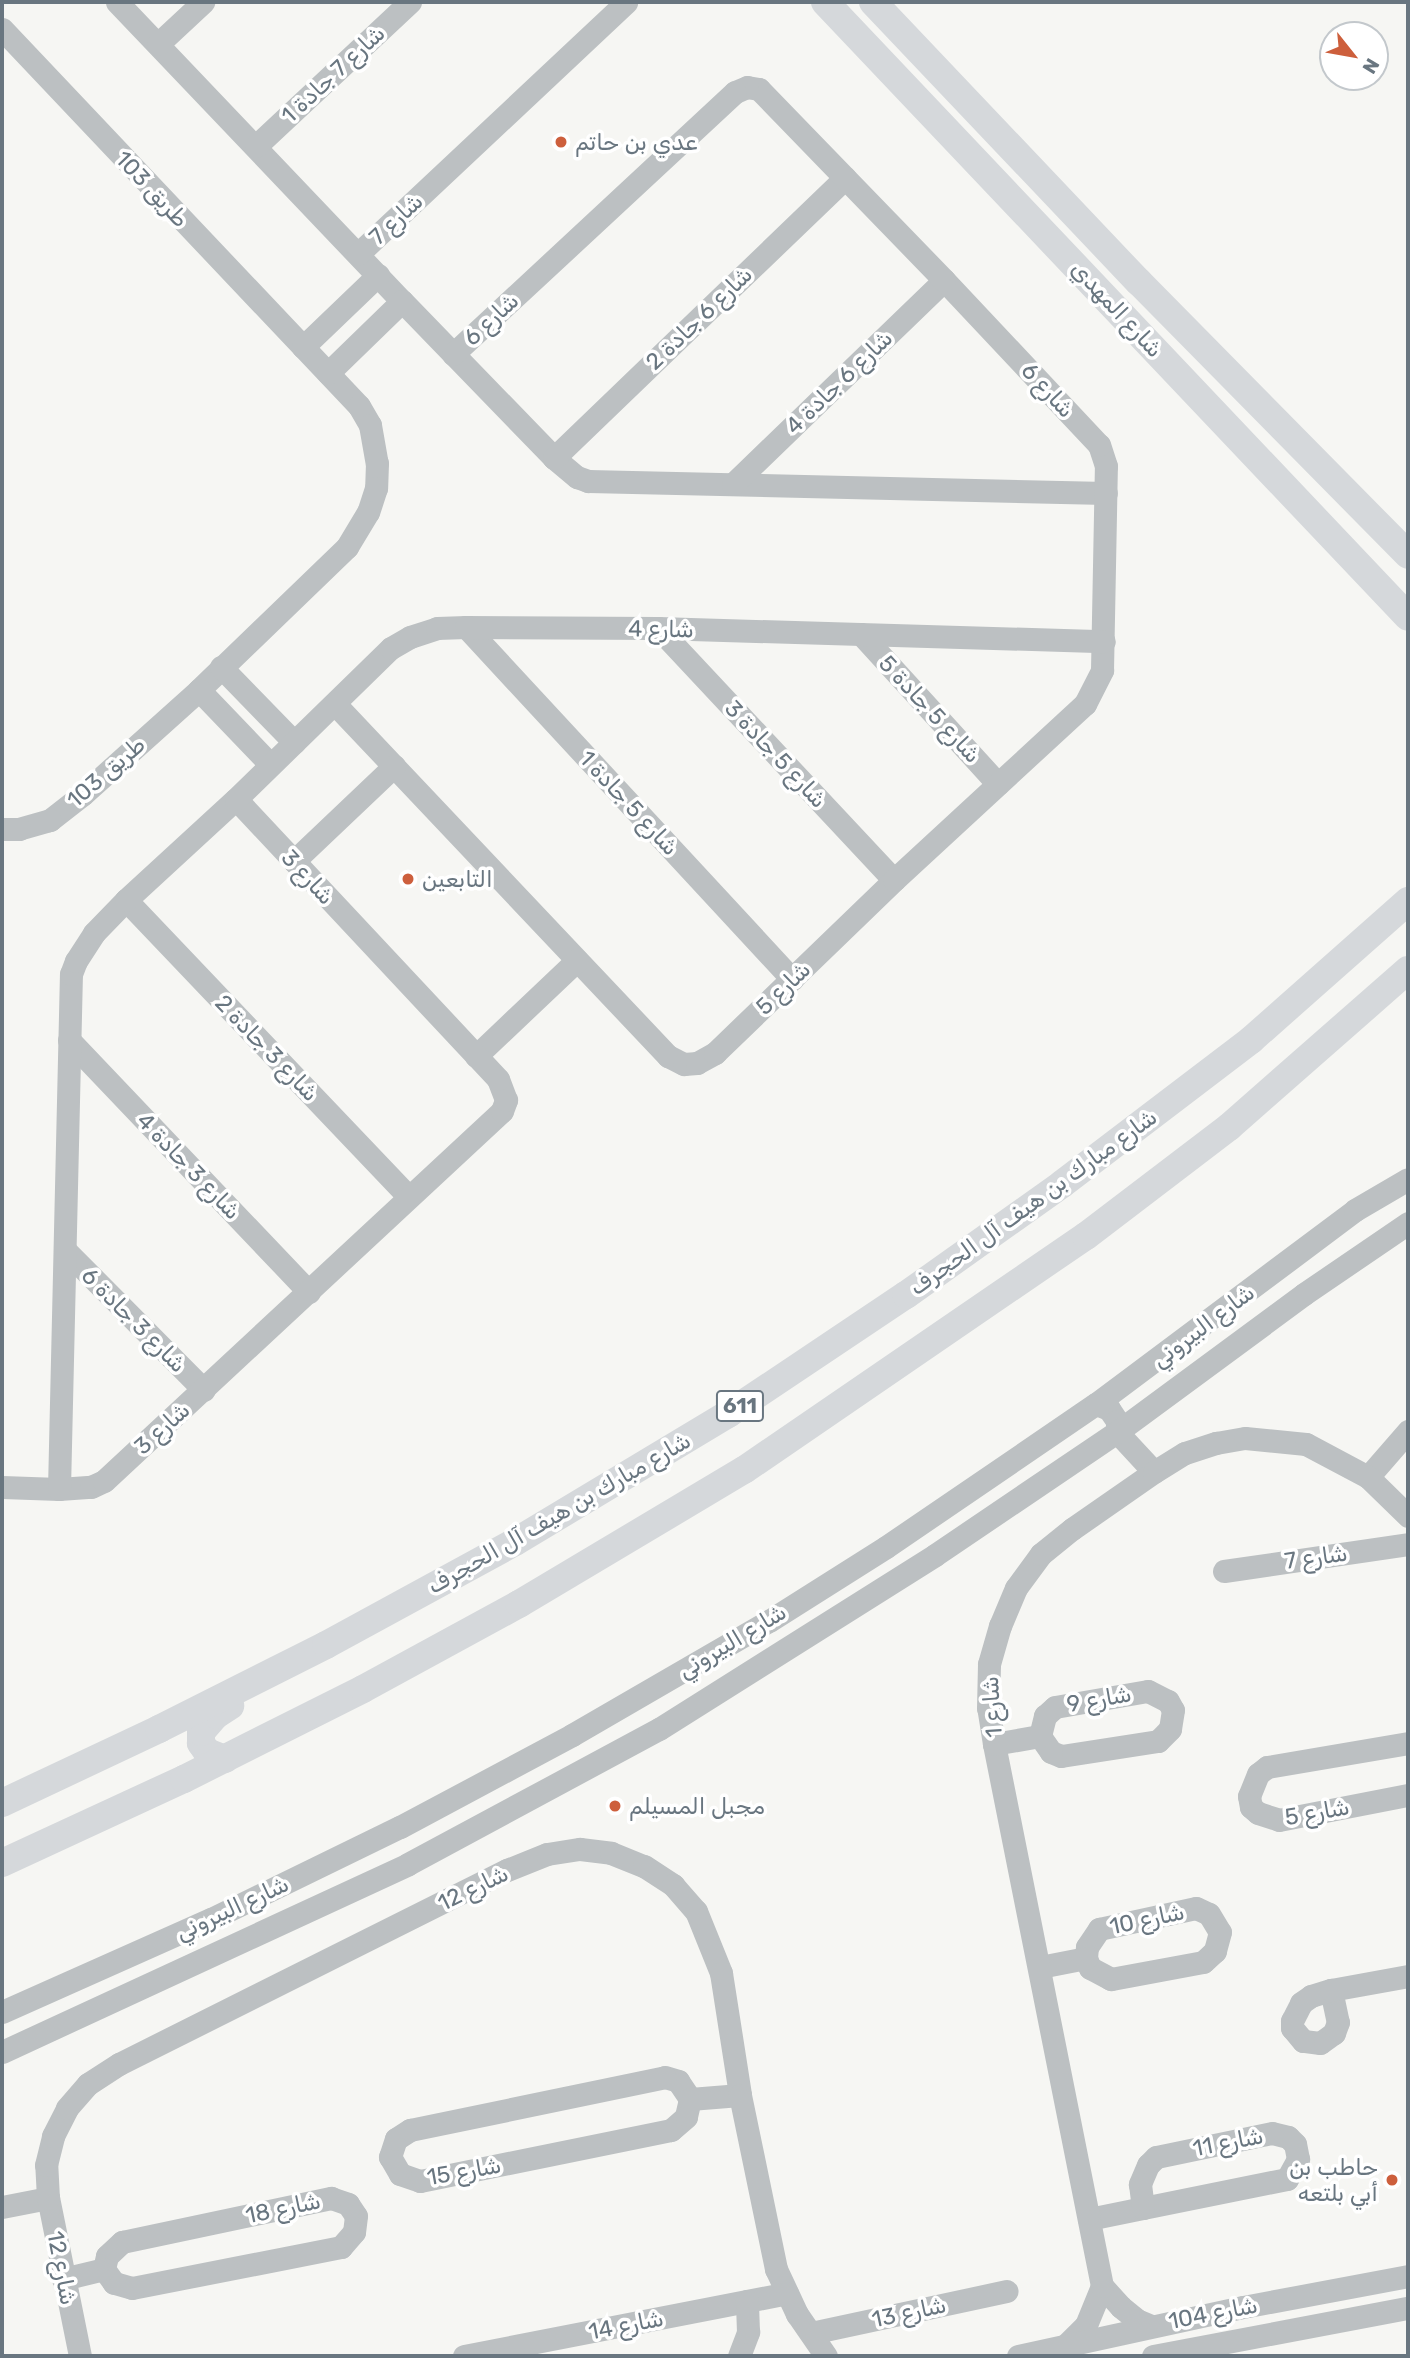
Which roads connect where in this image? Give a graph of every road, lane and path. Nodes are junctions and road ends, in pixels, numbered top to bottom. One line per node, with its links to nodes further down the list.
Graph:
1 (117, 2): 9 (street, شارع 7)
2 (203, 2): 9 (street)
3 (410, 2): 10 (street, شارع 7 جادة 1)
4 (626, 2): 12 (street, شارع 7)
5 (873, 2): 7 (main road, شارع المهدي)
6 (832, 10): 7 (main road); 23 (main road, شارع المهدي)
7 (893, 23): 22 (main road, شارع المهدي)
8 (2, 29): 16 (street, طريق 103)
9 (158, 44): 10 (street, شارع 7)
10 (256, 146): 12 (street, شارع 7)
11 (845, 177): 14 (street, شارع 6); 17 (street, شارع 6); 19 (street, شارع 6 جادة 2)
12 (358, 254): 13 (street, شارع 6)
13 (378, 275): 15 (street, شارع 6); 16 (street)
14 (944, 280): 20 (street, شارع 6 جادة 4); 21 (street, شارع 6)
15 (402, 301): 17 (street, شارع 6); 18 (street)
16 (303, 347): 18 (street, طريق 103)
17 (453, 354): 19 (street, شارع 6)
18 (328, 373): 28 (street, طريق 103)
19 (554, 457): 20 (street, شارع 6)
20 (733, 484): 21 (street, شارع 6)
21 (1105, 493): 27 (street, شارع 5)
22 (1408, 555)
23 (1408, 617)
24 (466, 627): 25 (street, شارع 4); 30 (street, شارع 4); 43 (street, شارع 5 جادة 1)
25 (657, 628): 26 (street, شارع 4); 38 (street, شارع 5 جادة 3)
26 (861, 634): 27 (street, شارع 4); 34 (street, شارع 5 جادة 5)
27 (1104, 640): 34 (street, شارع 5)
28 (222, 667): 29 (street, طريق 103); 31 (street)
29 (199, 690): 32 (street); 36 (street, طريق 103)
30 (335, 704): 31 (street, شارع 4); 33 (street, شارع 5)
31 (294, 742): 32 (street, شارع 4)
32 (270, 764): 35 (street)
33 (394, 766): 37 (street); 41 (street, شارع 5)
34 (998, 784): 38 (street, شارع 5)
35 (236, 799): 37 (street, شارع 3); 39 (street)
36 (2, 828)
37 (294, 861): 45 (street, شارع 3)
38 (894, 880): 43 (street, شارع 5)
39 (126, 900): 44 (street); 47 (street, شارع 3 جادة 2)
40 (1408, 901): 64 (main road, شارع مبارك بن هيف آل الحجرف / 611)
41 (577, 960): 43 (street, شارع 5); 45 (street)
42 (1408, 970): 68 (main road, 611)
43 (792, 979)
44 (69, 1040): 49 (street); 50 (street, شارع 3 جادة 4)
45 (476, 1056): 47 (street, شارع 3)
46 (1408, 1179): 51 (street, شارع البيروني)
47 (408, 1196): 50 (street, شارع 3)
48 (1408, 1223): 54 (street, شارع البيروني)
49 (65, 1250): 52 (street, شارع 3 جادة 6); 60 (street)
50 (309, 1292): 52 (street, شارع 3)
51 (1125, 1384): 53 (street, شارع البيروني); 54 (street)
52 (204, 1390): 60 (street, شارع 3)
53 (1096, 1404): 56 (street); 76 (street, شارع البيروني)
54 (1143, 1413): 56 (street, شارع البيروني)
55 (1408, 1431): 58 (street)
56 (1117, 1432): 57 (street); 77 (street, شارع البيروني)
57 (1154, 1472): 58 (street, شارع 1); 67 (street, شارع 1)
58 (1368, 1477): 61 (street, شارع 1)
59 (2, 1487): 60 (street)
60 (59, 1489)
61 (1408, 1516)
62 (1408, 1544): 63 (street, شارع 7)
63 (1224, 1571)
64 (336, 1639): 68 (main road); 70 (main road, شارع مبارك بن هيف آل الحجرف / 611)
65 (1040, 1736): 65 (street, شارع 9); 67 (street)
66 (1408, 1743): 69 (street, شارع 5)
67 (994, 1744): 73 (street, شارع 1)
68 (225, 1759): 71 (main road, 611)
69 (1408, 1795)
70 (2, 1803)
71 (2, 1863)
72 (1086, 1958): 72 (street, شارع 10); 73 (street, شارع 10)
73 (1040, 1967): 83 (street, شارع 1)
74 (1408, 1976): 75 (street)
75 (1331, 1990)
76 (2, 2012)
77 (2, 2052)
78 (740, 2095): 79 (street); 80 (street, شارع 12); 90 (street, شارع 12)
79 (690, 2099): 79 (street, شارع 15)
80 (48, 2198): 81 (street); 86 (street, شارع 12)
81 (2, 2207)
82 (1143, 2208): 82 (street, شارع 11); 83 (street, شارع 11)
83 (1089, 2219): 88 (street, شارع 1)
84 (104, 2269): 84 (street, شارع 18); 86 (street)
85 (1408, 2276): 87 (street, شارع 104)
86 (63, 2279): 98 (street, شارع 12)
87 (1358, 2285): 93 (street, شارع 104); 94 (street)
88 (1102, 2286): 93 (street); 96 (street)
89 (1007, 2291): 95 (street, شارع 13)
90 (786, 2293): 91 (street, شارع 14); 95 (street, شارع 12)
91 (747, 2301): 99 (street, شارع 14); 100 (street)
92 (1408, 2308): 94 (street, شارع 104)
93 (1151, 2326): 96 (street, شارع 104)
94 (1296, 2329): 97 (street, شارع 104)
95 (811, 2333): 101 (street, شارع 12)
96 (1065, 2346): 102 (street, شارع 104)
97 (1162, 2355)
98 (80, 2356)
99 (464, 2356)
100 (739, 2356)
101 (826, 2356)
102 (1018, 2356)

